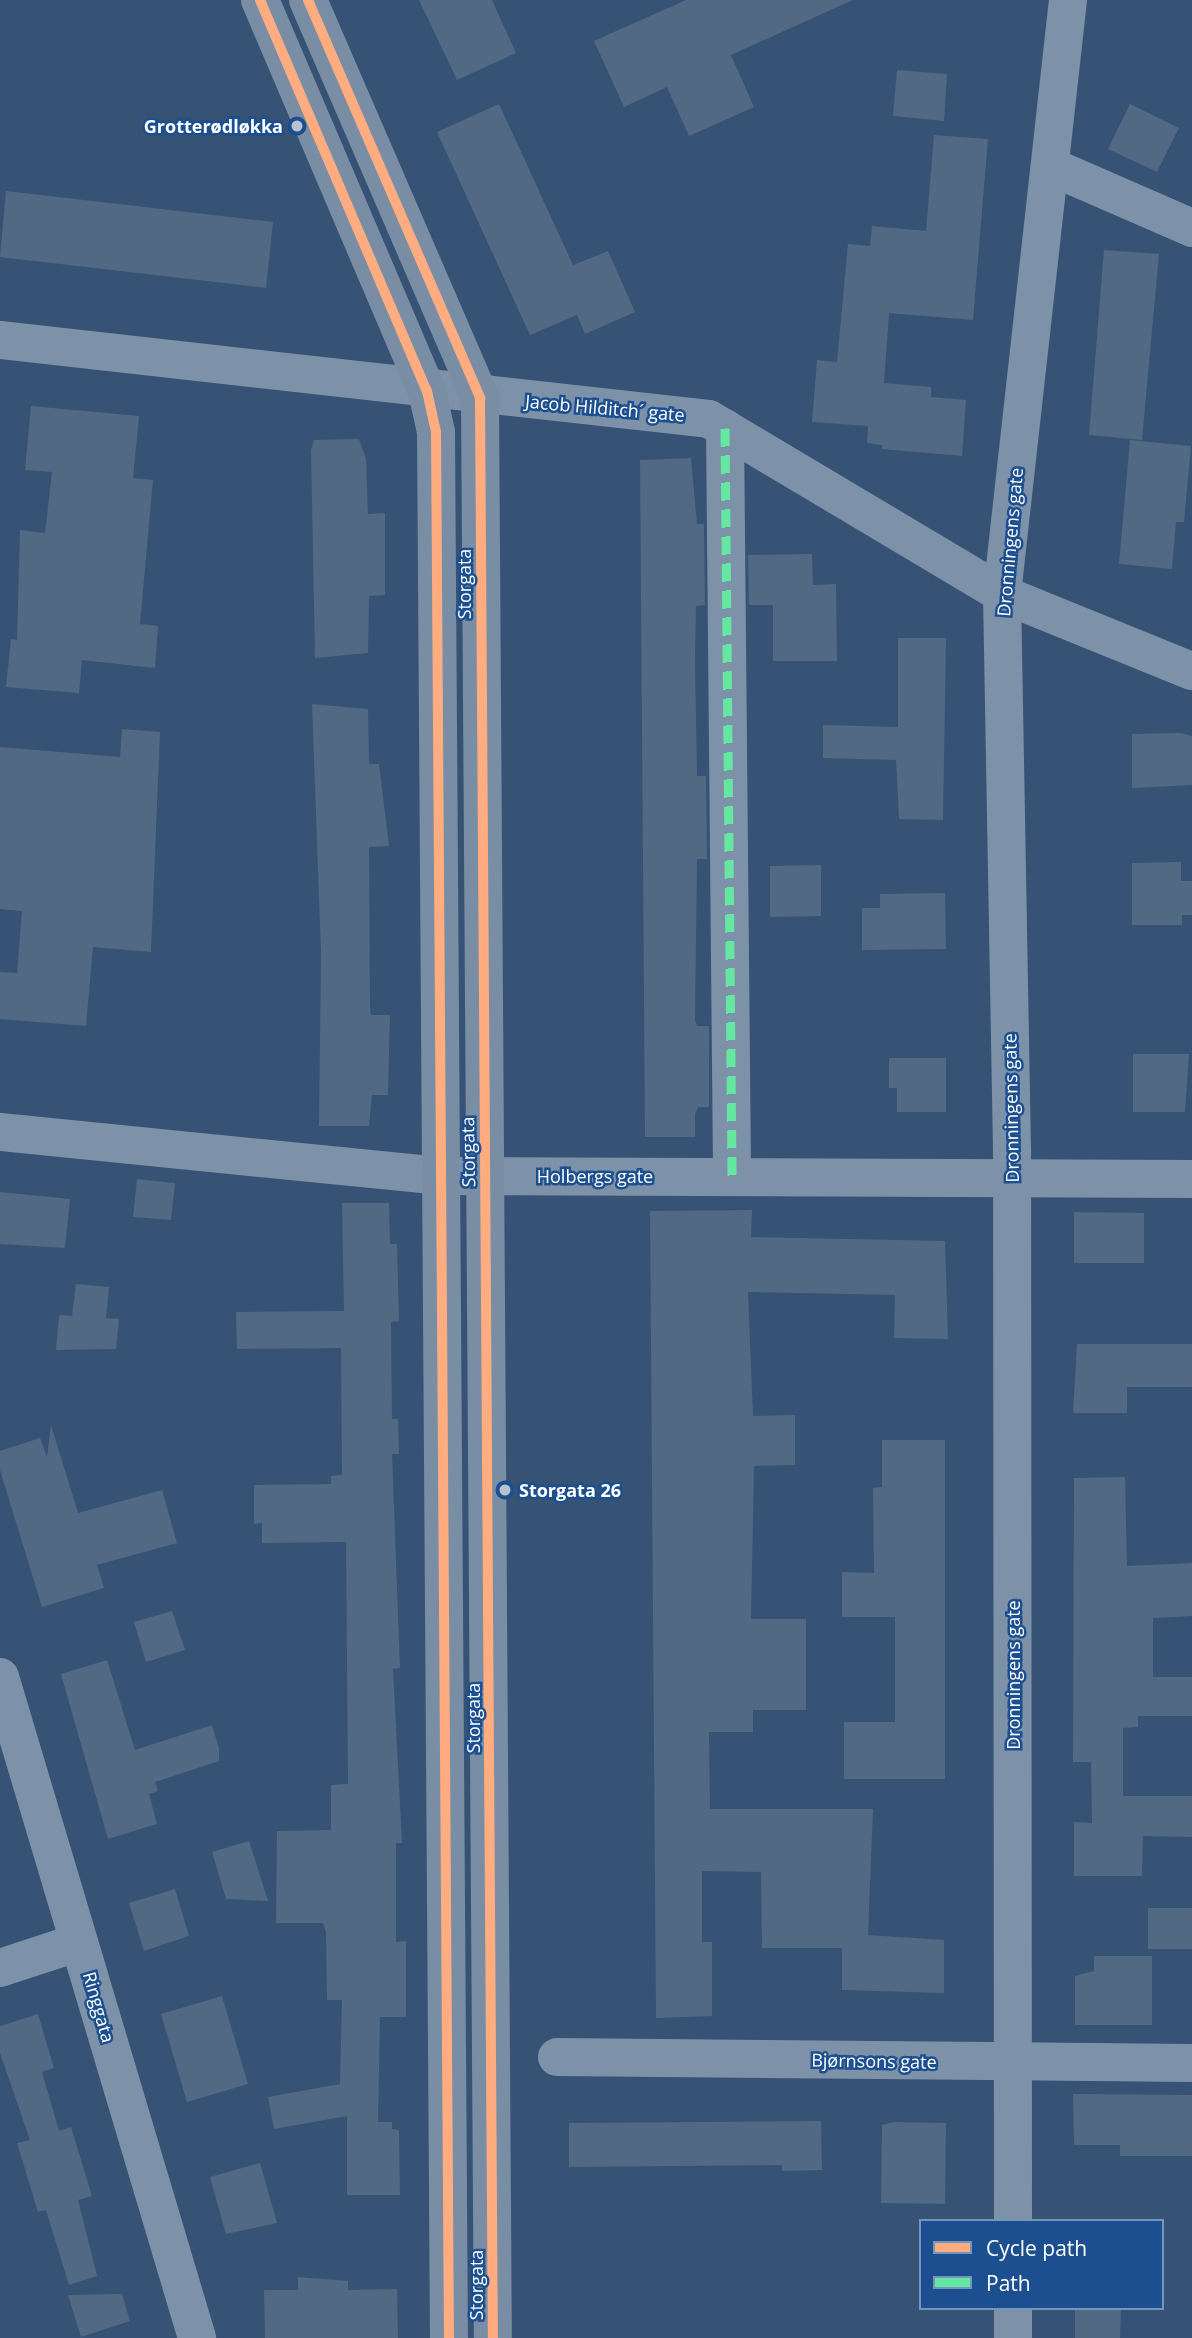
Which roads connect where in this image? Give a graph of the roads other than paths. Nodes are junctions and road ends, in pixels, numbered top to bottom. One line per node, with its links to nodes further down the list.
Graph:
1 (260, 0): 7 (street, Storgata)
2 (308, 0): 8 (street, Storgata)
3 (1068, 0): 4 (street, Dronningens gate)
4 (1052, 167): 5 (street); 10 (street, Dronningens gate)
5 (1192, 228)
6 (0, 340): 7 (street, Jacob Hilditch´ gate)
7 (426, 391): 8 (street, Jacob Hilditch´ gate); 13 (street, Storgata)
8 (480, 398): 9 (street, Jacob Hilditch´ gate); 14 (street, Storgata)
9 (725, 428): 10 (street, Jacob Hilditch´ gate); 15 (street)
10 (1002, 594): 11 (street, Jacob Hilditch´ gate); 16 (street, Dronningens gate)
11 (1192, 671)
12 (0, 1132): 13 (street, Holbergs gate)
13 (443, 1176): 14 (street, Holbergs gate); 27 (street, Storgata)
14 (486, 1176): 15 (street, Holbergs gate); 28 (street, Storgata)
15 (732, 1177): 16 (street, Holbergs gate)
16 (1012, 1178): 17 (street, Holbergs gate); 22 (street, Dronningens gate)
17 (1192, 1179)
18 (0, 1677): 19 (street, Ringgata)
19 (79, 1942): 20 (street); 26 (street, Ringgata)
20 (0, 1968)
21 (557, 2057): 22 (street, Bjørnsons gate)
22 (1014, 2062): 23 (street, Bjørnsons gate); 24 (street, Dronningens gate)
23 (1192, 2063)
24 (1013, 2219)
25 (1013, 2310): 29 (street)
26 (197, 2338)
27 (449, 2338)
28 (493, 2338)
29 (1013, 2338)

